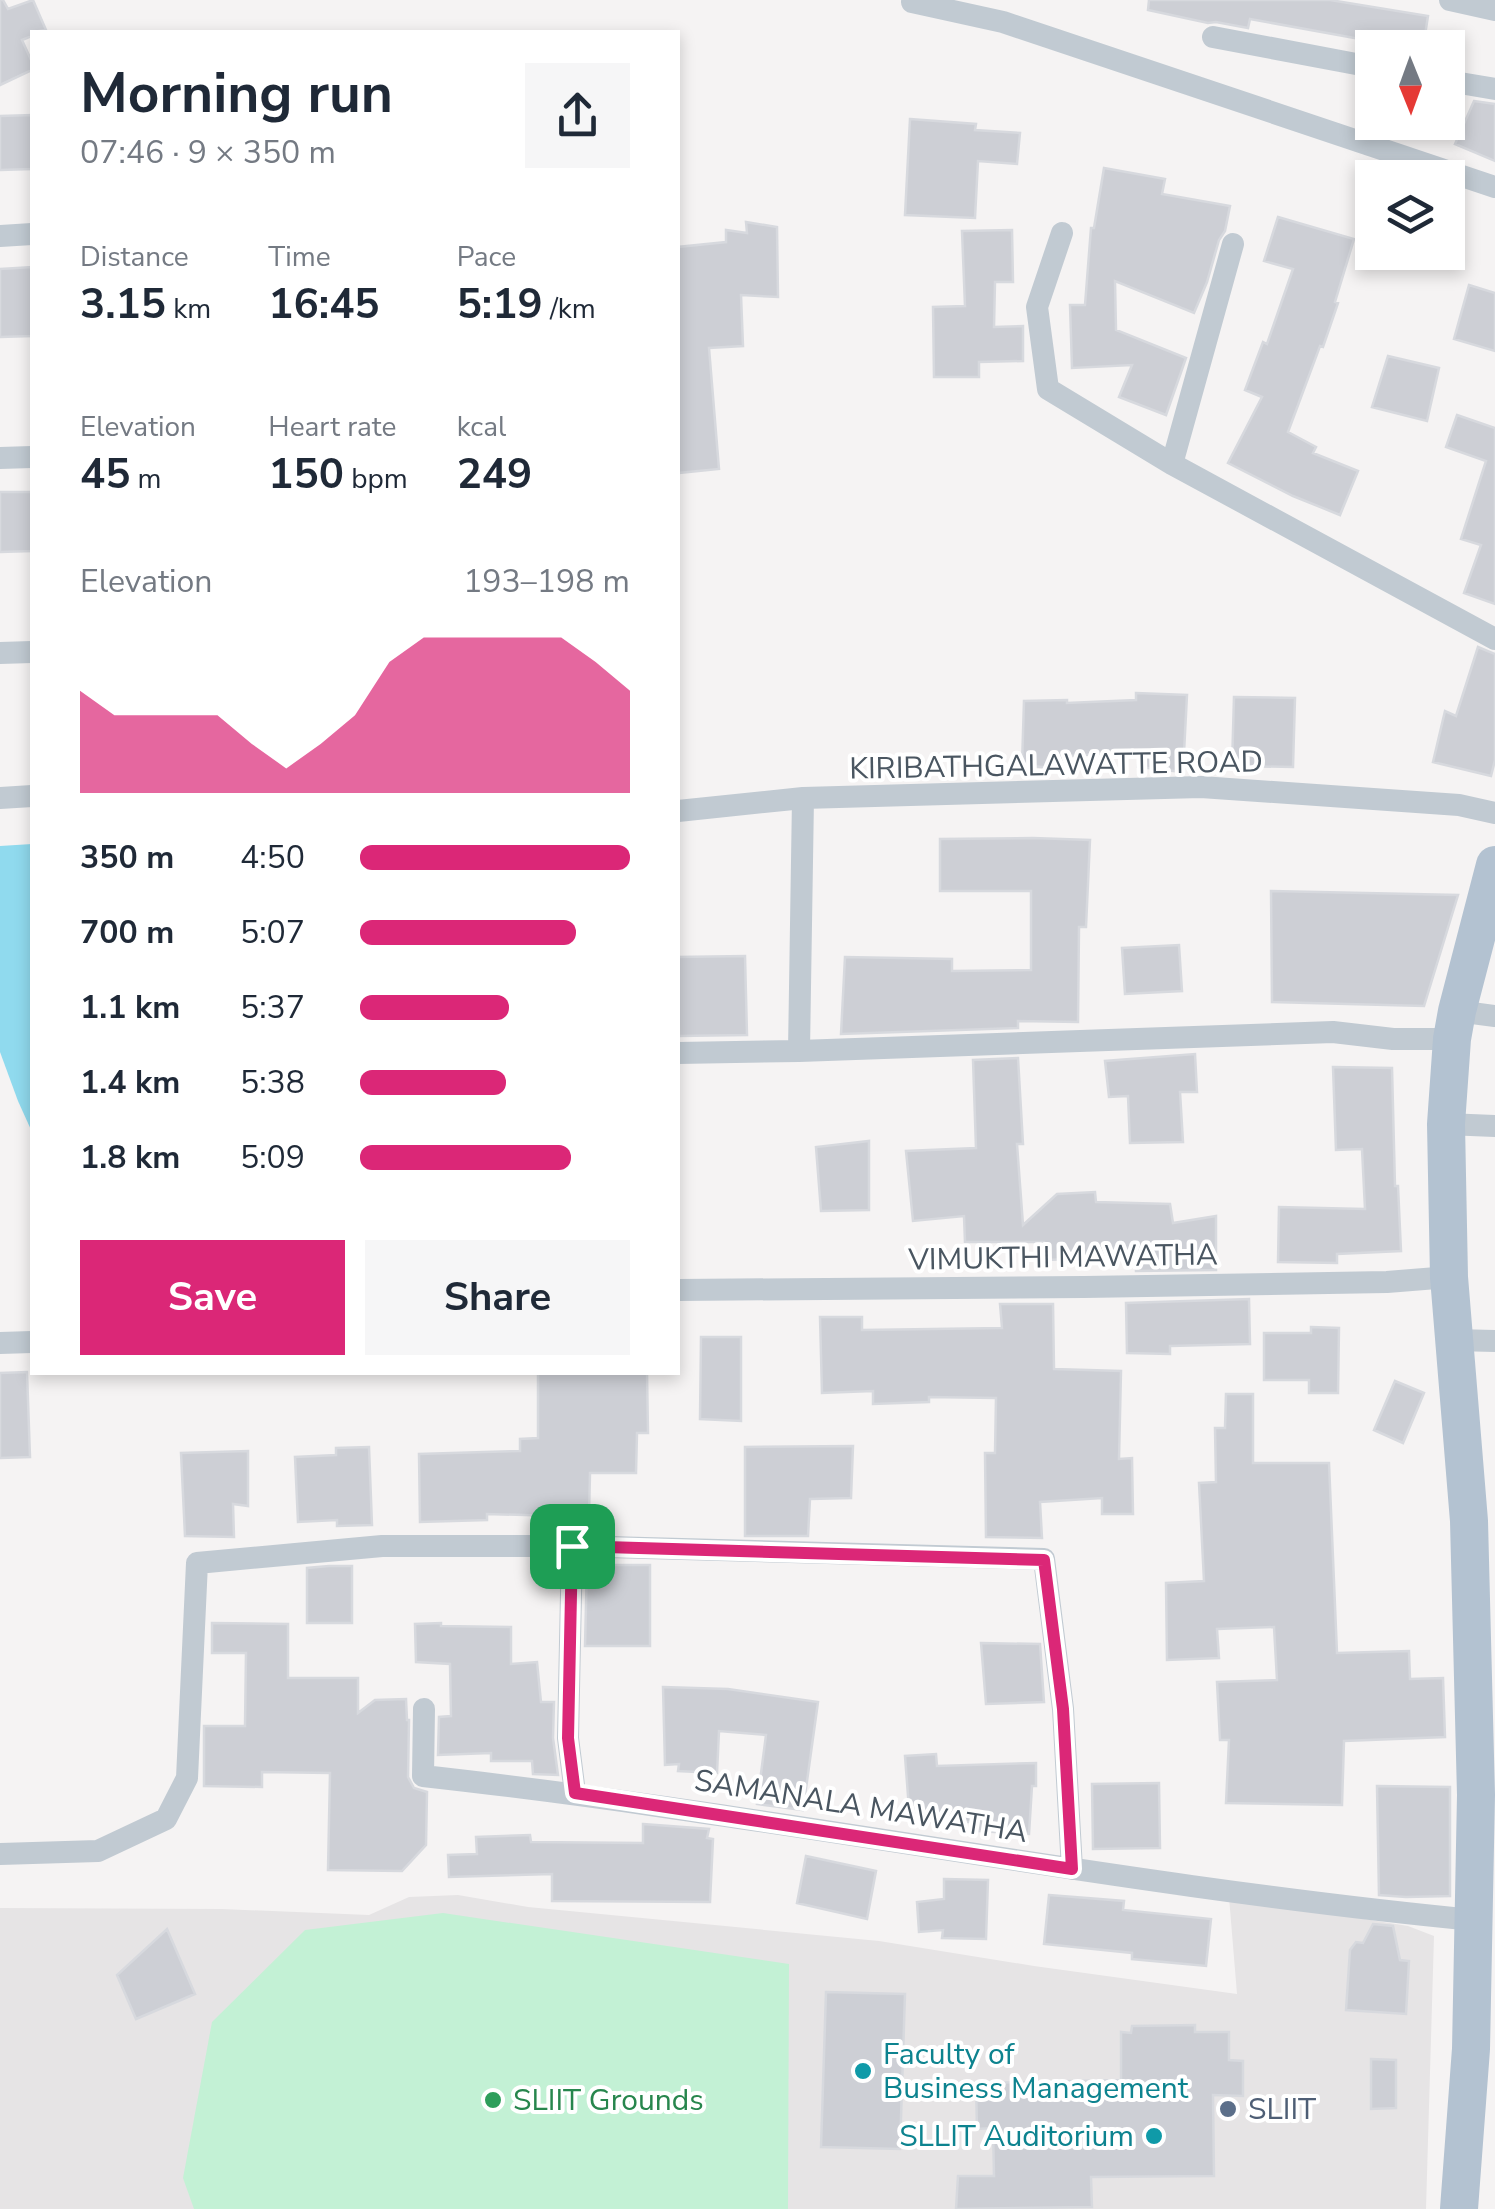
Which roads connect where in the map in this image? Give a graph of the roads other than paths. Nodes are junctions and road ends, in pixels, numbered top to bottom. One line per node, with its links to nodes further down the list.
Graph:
1 (1450, 0): 3 (street)
2 (912, 2): 8 (street)
3 (1495, 10)
4 (1213, 37): 5 (street)
5 (1355, 64)
6 (1465, 84): 7 (street)
7 (1495, 90)
8 (1495, 187)
9 (1062, 232): 15 (street)
10 (30, 234): 11 (street)
11 (0, 236)
12 (1233, 244): 15 (street)
13 (30, 456): 14 (street)
14 (0, 458)
15 (1172, 464): 16 (street)
16 (1495, 639)
17 (0, 652): 18 (street)
18 (30, 652)
19 (30, 796): 20 (street)
20 (0, 798)
21 (802, 798): 22 (street, KIRIBATHGALAWATTE ROAD); 23 (street, KIRIBATHGALAWATTE ROAD); 27 (street)
22 (680, 811)
23 (1495, 813)
24 (1495, 865): 26 (main road)
25 (1495, 1016): 26 (street)
26 (1454, 1025): 27 (street); 29 (main road)
27 (799, 1051): 28 (street)
28 (680, 1052)
29 (1446, 1124): 30 (street); 31 (main road)
30 (1495, 1126)
31 (1448, 1277): 32 (street, VIMUKTHI MAWATHA); 33 (main road)
32 (680, 1290)
33 (1454, 1340): 34 (street); 37 (main road)
34 (1495, 1340)
35 (30, 1342): 36 (street)
36 (0, 1343)
37 (1482, 1521): 41 (main road)
38 (572, 1546): 40 (street); 42 (street); 43 (street)
39 (424, 1709): 40 (street, SAMANALA MAWATHA)
40 (575, 1793): 43 (street, SAMANALA MAWATHA)
41 (1485, 1795): 44 (main road)
42 (0, 1854)
43 (1072, 1869): 44 (street, SAMANALA MAWATHA)
44 (1474, 1920): 45 (main road)
45 (1483, 2048): 46 (main road)
46 (1460, 2209)

